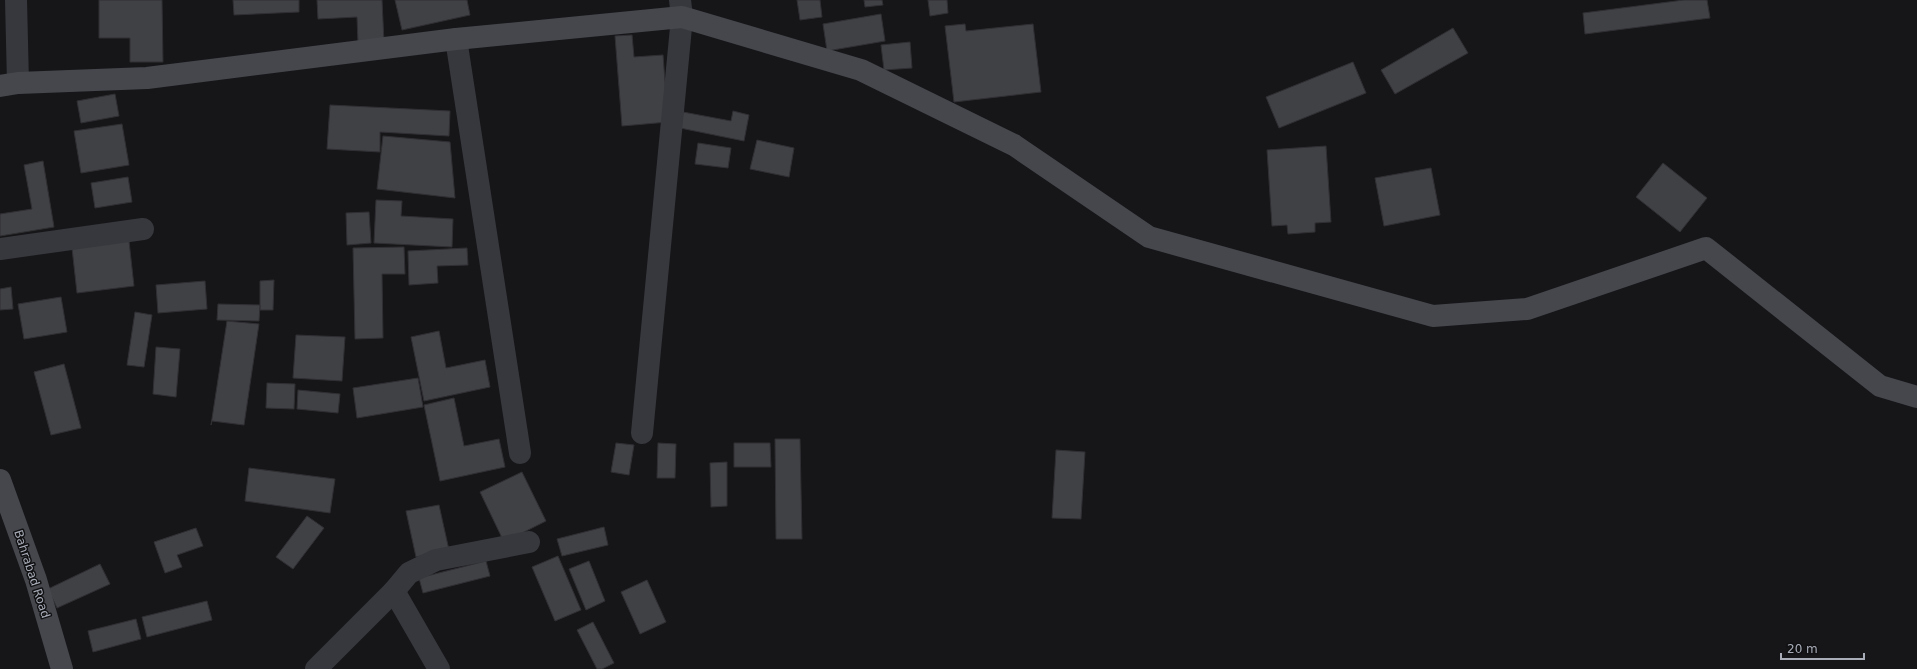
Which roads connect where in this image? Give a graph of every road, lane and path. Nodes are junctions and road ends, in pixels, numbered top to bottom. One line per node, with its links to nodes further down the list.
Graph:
1 (16, 0): 4 (street)
2 (681, 9): 3 (street); 7 (street); 8 (street)
3 (456, 39): 4 (street); 9 (street)
4 (9, 85)
5 (143, 229): 6 (street)
6 (0, 249)
7 (1917, 397)
8 (642, 433)
9 (520, 453)
10 (0, 480): 13 (street, Bahrabad Road)
11 (529, 542): 12 (street)
12 (394, 591): 14 (street); 15 (street)
13 (62, 669)
14 (316, 669)
15 (439, 669)

